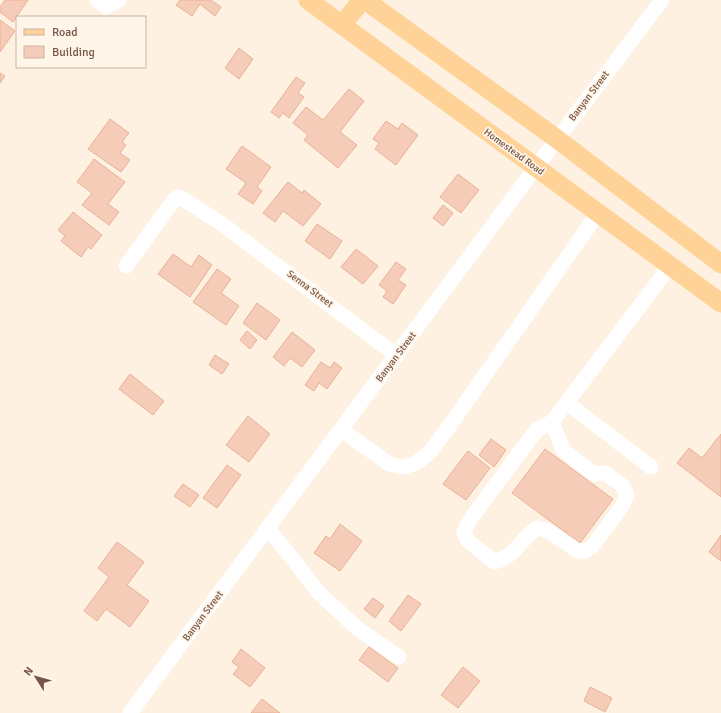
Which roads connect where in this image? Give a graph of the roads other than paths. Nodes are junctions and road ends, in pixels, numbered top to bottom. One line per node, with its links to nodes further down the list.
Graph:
1 (97, 0): 2 (street)
2 (119, 0)
3 (308, 0): 6 (main road, Homestead Road)
4 (364, 0): 6 (main road); 7 (main road)
5 (662, 0): 7 (street, Banyan Street)
6 (342, 25): 8 (main road, Homestead Road)
7 (557, 139): 8 (street, Banyan Street); 10 (main road)
8 (536, 167): 9 (main road, Homestead Road); 14 (street, Banyan Street)
9 (598, 213): 12 (main road, Homestead Road); 17 (street)
10 (721, 264)
11 (126, 266): 14 (street, Senna Street)
12 (670, 266): 13 (main road, Homestead Road); 15 (street)
13 (721, 303)
14 (397, 356): 17 (street, Banyan Street)
15 (567, 403): 16 (street); 18 (street)
16 (552, 422): 16 (street)
17 (342, 430): 19 (street, Banyan Street)
18 (651, 467)
19 (268, 529): 20 (street); 21 (street, Banyan Street)
20 (399, 657)
21 (130, 713)

